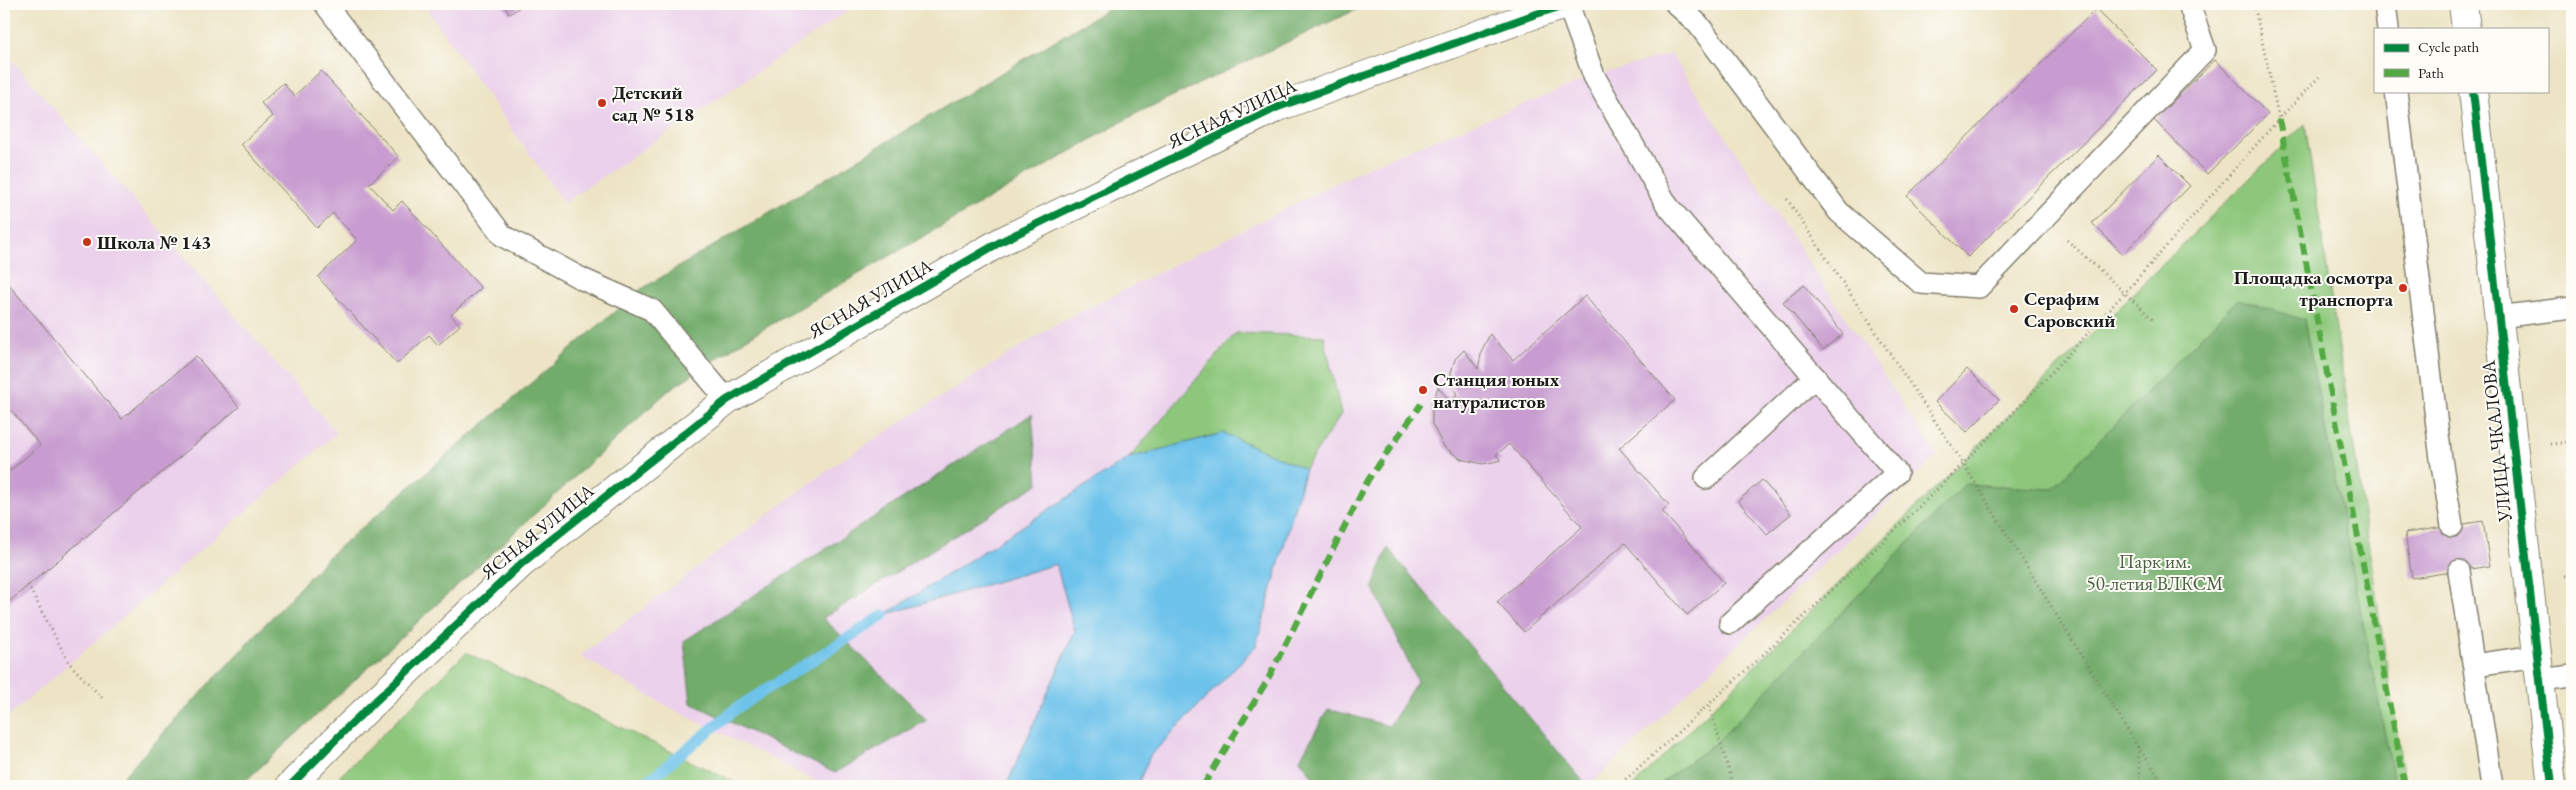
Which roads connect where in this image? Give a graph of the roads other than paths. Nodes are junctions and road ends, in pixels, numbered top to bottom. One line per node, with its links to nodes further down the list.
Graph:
1 (325, 4): 14 (lane)
2 (1568, 4): 13 (lane); 14 (street, ЯСНАЯ УЛИЦА)
3 (1676, 4): 4 (lane)
4 (2189, 4)
5 (2385, 4): 7 (lane)
6 (2463, 4): 8 (street)
7 (2388, 28)
8 (2466, 28)
9 (2396, 92): 16 (lane)
10 (2473, 92): 12 (street, УЛИЦА ЧКАЛОВА)
11 (2572, 308): 12 (lane)
12 (2498, 317): 20 (street, УЛИЦА ЧКАЛОВА)
13 (1815, 377): 15 (lane); 18 (lane)
14 (727, 400): 22 (street, ЯСНАЯ УЛИЦА)
15 (1706, 478)
16 (2452, 526)
17 (2459, 571): 19 (lane)
18 (1730, 623)
19 (2474, 665): 20 (lane); 23 (lane)
20 (2538, 668): 21 (lane); 24 (street, УЛИЦА ЧКАЛОВА)
21 (2572, 676)
22 (290, 786)
23 (2492, 786)
24 (2552, 786)

